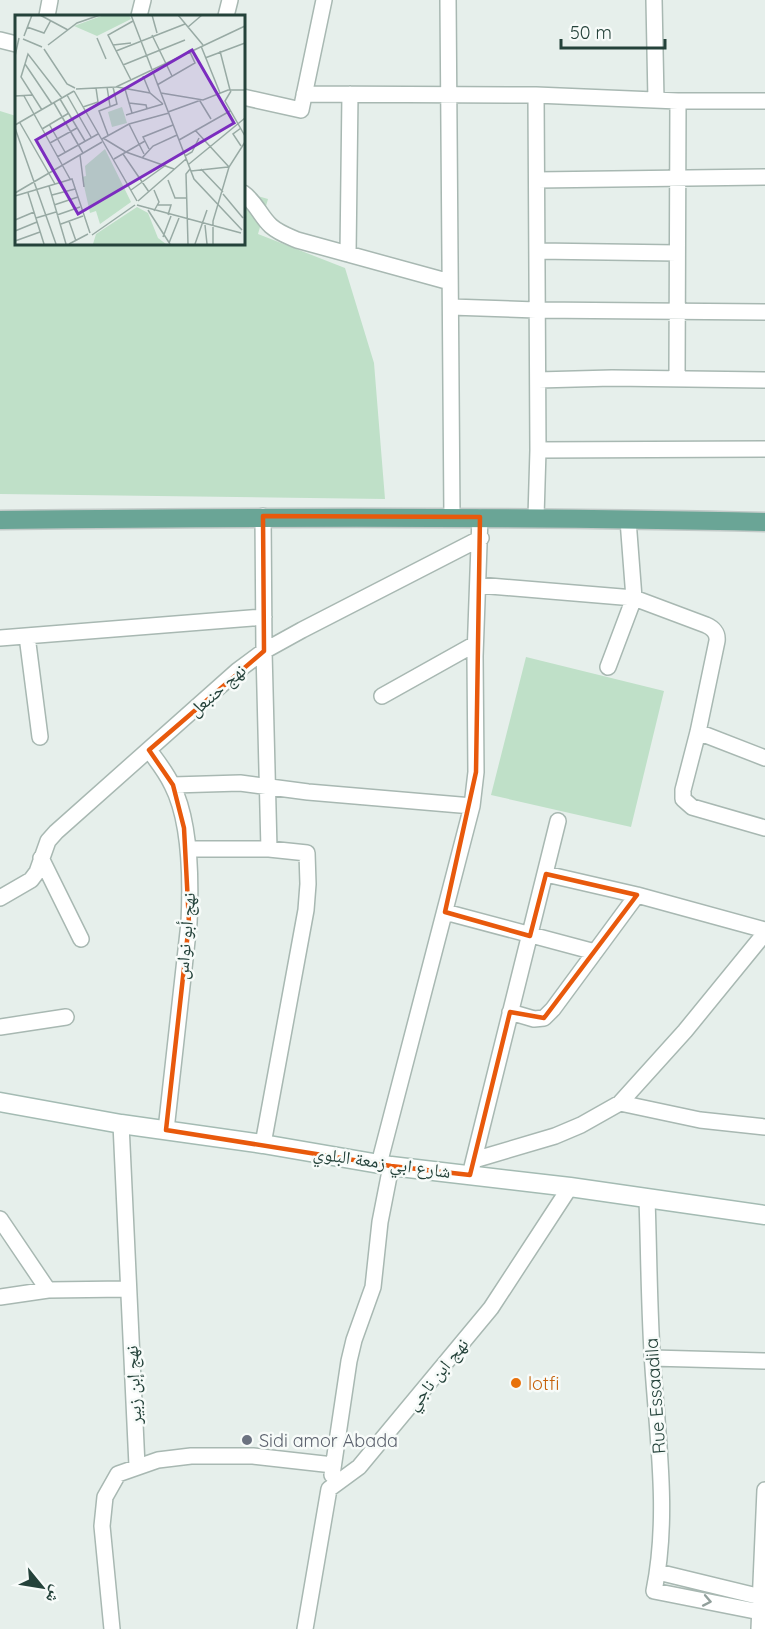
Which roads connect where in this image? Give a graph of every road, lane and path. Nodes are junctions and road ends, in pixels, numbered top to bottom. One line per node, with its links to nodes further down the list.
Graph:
1 (50, 0): 7 (street)
2 (143, 0): 8 (street)
3 (230, 0): 9 (street)
4 (324, 0): 12 (street)
5 (448, 0): 14 (street)
6 (654, 0): 17 (street)
7 (47, 15)
8 (140, 15)
9 (226, 15)
10 (0, 40): 11 (street)
11 (15, 44)
12 (304, 94): 13 (street); 16 (street)
13 (350, 94): 14 (street); 26 (street)
14 (448, 94): 15 (street); 27 (street)
15 (536, 95): 17 (street); 22 (street)
16 (244, 97)
17 (656, 100): 18 (street)
18 (678, 101): 19 (street); 20 (street)
19 (765, 101)
20 (679, 177): 21 (street); 22 (street); 25 (street)
21 (765, 177)
22 (537, 180): 24 (street)
23 (244, 194): 26 (street)
24 (537, 251): 25 (street); 29 (street)
25 (677, 253): 30 (street)
26 (348, 254): 27 (street)
27 (450, 282): 28 (street)
28 (451, 307): 29 (street); 38 (street)
29 (536, 310): 30 (street); 33 (street)
30 (677, 311): 31 (street); 32 (street)
31 (765, 312)
32 (676, 378): 33 (street); 34 (street)
33 (538, 380): 36 (street)
34 (765, 380)
35 (765, 449): 36 (street)
36 (538, 450): 40 (street)
37 (263, 516): 38 (main road); 41 (main road); 47 (street)
38 (452, 517): 39 (main road)
39 (480, 517): 40 (main road); 44 (street)
40 (536, 518): 42 (main road)
41 (0, 520)
42 (628, 520): 43 (main road); 46 (street)
43 (765, 522)
44 (481, 538): 45 (street); 51 (street, نهج حنبعل)
45 (478, 585): 46 (street); 50 (street)
46 (634, 598): 52 (street); 54 (street)
47 (264, 617): 48 (street); 51 (street)
48 (27, 636): 49 (street); 55 (street)
49 (0, 638)
50 (475, 644): 53 (street); 60 (street)
51 (264, 651): 56 (street, نهج حنبعل); 59 (street)
52 (608, 667)
53 (382, 696)
54 (698, 732): 57 (street); 62 (street)
55 (40, 737)
56 (149, 750): 58 (street, نهج أبو نواس); 65 (street, نهج حنبعل)
57 (765, 758)
58 (173, 785): 59 (street); 63 (street, نهج أبو نواس)
59 (267, 788): 60 (street); 64 (street)
60 (472, 806): 69 (street)
61 (558, 821): 66 (street)
62 (765, 828)
63 (188, 849): 64 (street); 81 (street, نهج أبو نواس)
64 (269, 849): 82 (street)
65 (41, 858): 68 (street, نهج حنبعل); 72 (street)
66 (546, 874): 67 (street); 71 (street)
67 (637, 895): 70 (street); 73 (street)
68 (0, 898)
69 (446, 912): 71 (street); 83 (street)
70 (765, 931): 78 (street)
71 (530, 936): 73 (street); 74 (street)
72 (81, 939)
73 (595, 952): 74 (street)
74 (510, 1012): 84 (street)
75 (66, 1017): 76 (street)
76 (0, 1027)
77 (0, 1102): 79 (main road, شارع ابي زمعة البلوي)
78 (620, 1103): 80 (street); 84 (street)
79 (121, 1124): 81 (main road, شارع ابي زمعة البلوي); 89 (street, نهج إبن زبير)
80 (765, 1126)
81 (166, 1130): 82 (main road, شارع ابي زمعة البلوي)
82 (263, 1144): 83 (main road, شارع ابي زمعة البلوي)
83 (385, 1165): 84 (main road, شارع ابي زمعة البلوي); 94 (street)
84 (472, 1167): 85 (main road, شارع ابي زمعة البلوي)
85 (570, 1187): 86 (main road, شارع ابي زمعة البلوي); 96 (street, نهج ابن ناجي)
86 (647, 1199): 87 (main road, شارع ابي زمعة البلوي); 92 (street, Rue Essaadila)
87 (765, 1215)
88 (0, 1219): 90 (street)
89 (127, 1289): 90 (street); 95 (street, نهج إبن زبير)
90 (48, 1290): 91 (street)
91 (0, 1297)
92 (652, 1358): 93 (street); 98 (street, Rue Essaadila)
93 (765, 1361)
94 (333, 1465): 95 (street); 96 (street)
95 (136, 1466): 100 (street)
96 (329, 1489): 101 (street)
97 (765, 1490): 99 (street)
98 (658, 1572): 99 (street); 99 (street, Rue Essaadila, one-way to 99)
99 (763, 1604): 102 (street)
100 (112, 1629)
101 (305, 1629)
102 (759, 1629)

